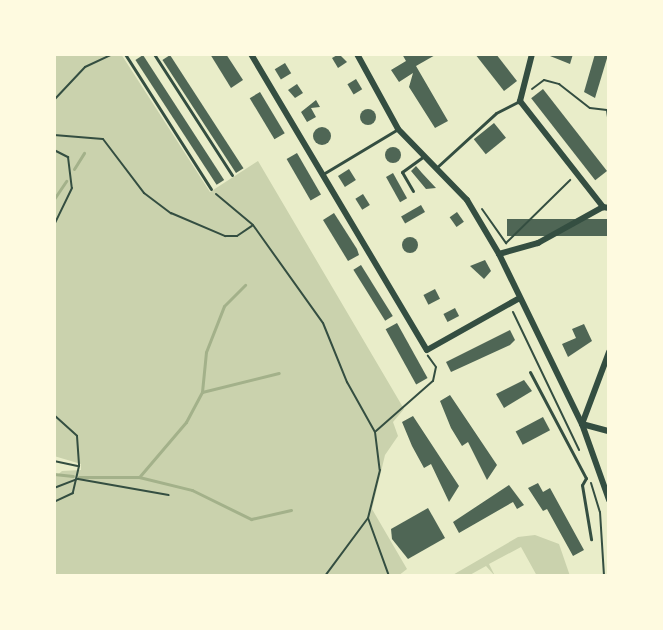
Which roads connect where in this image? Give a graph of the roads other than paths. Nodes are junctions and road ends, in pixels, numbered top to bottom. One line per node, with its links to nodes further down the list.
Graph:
1 (125, 54): 12 (lane)
2 (154, 54): 11 (lane)
3 (251, 54): 10 (street)
4 (357, 54): 7 (street)
5 (532, 54): 6 (street)
6 (520, 101): 9 (lane); 14 (street)
7 (398, 129): 8 (street); 10 (lane)
8 (425, 156): 9 (street); 13 (lane)
9 (436, 168): 15 (street)
10 (323, 174): 16 (street)
11 (232, 175)
12 (211, 189)
13 (413, 191)
14 (606, 207): 15 (street)
15 (499, 254): 16 (street)
16 (518, 299): 19 (street)
17 (609, 352): 19 (street)
18 (530, 372): 22 (lane)
19 (582, 424): 20 (street); 21 (street)
20 (609, 431)
21 (601, 473): 22 (lane); 23 (street)
22 (586, 478): 24 (lane)
23 (609, 500)
24 (591, 539)

